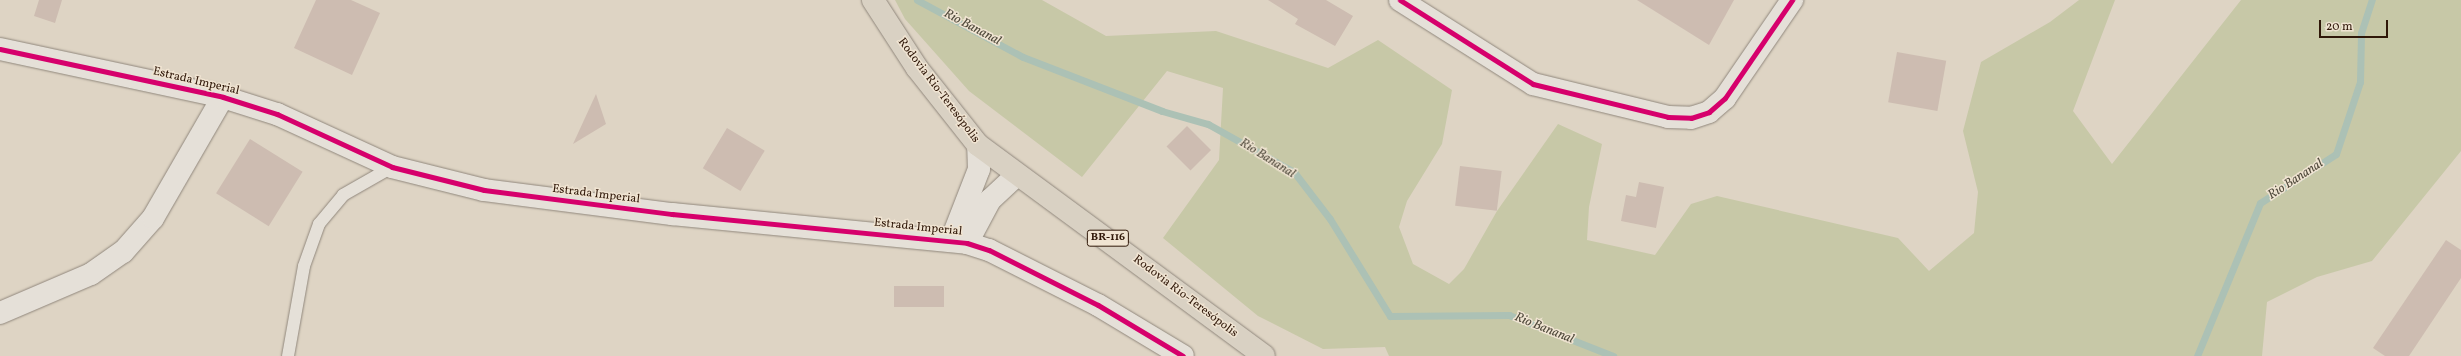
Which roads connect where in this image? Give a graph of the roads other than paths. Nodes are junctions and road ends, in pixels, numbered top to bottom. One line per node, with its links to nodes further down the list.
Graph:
1 (873, 0): 6 (highway, Rodovia Rio-Teresópolis / BR-116)
2 (1400, 0): 3 (street)
3 (1792, 0)
4 (0, 49): 5 (street, Estrada Imperial)
5 (223, 97): 7 (street, Estrada Imperial); 10 (street)
6 (978, 145): 8 (highway, Rodovia Rio-Teresópolis / BR-116); 9 (street)
7 (392, 167): 9 (street, Estrada Imperial); 11 (lane)
8 (1017, 175): 9 (street); 13 (highway, Rodovia Rio-Teresópolis / BR-116)
9 (959, 242): 12 (street, Estrada Imperial)
10 (0, 313)
11 (288, 356)
12 (1183, 356)
13 (1264, 356)

